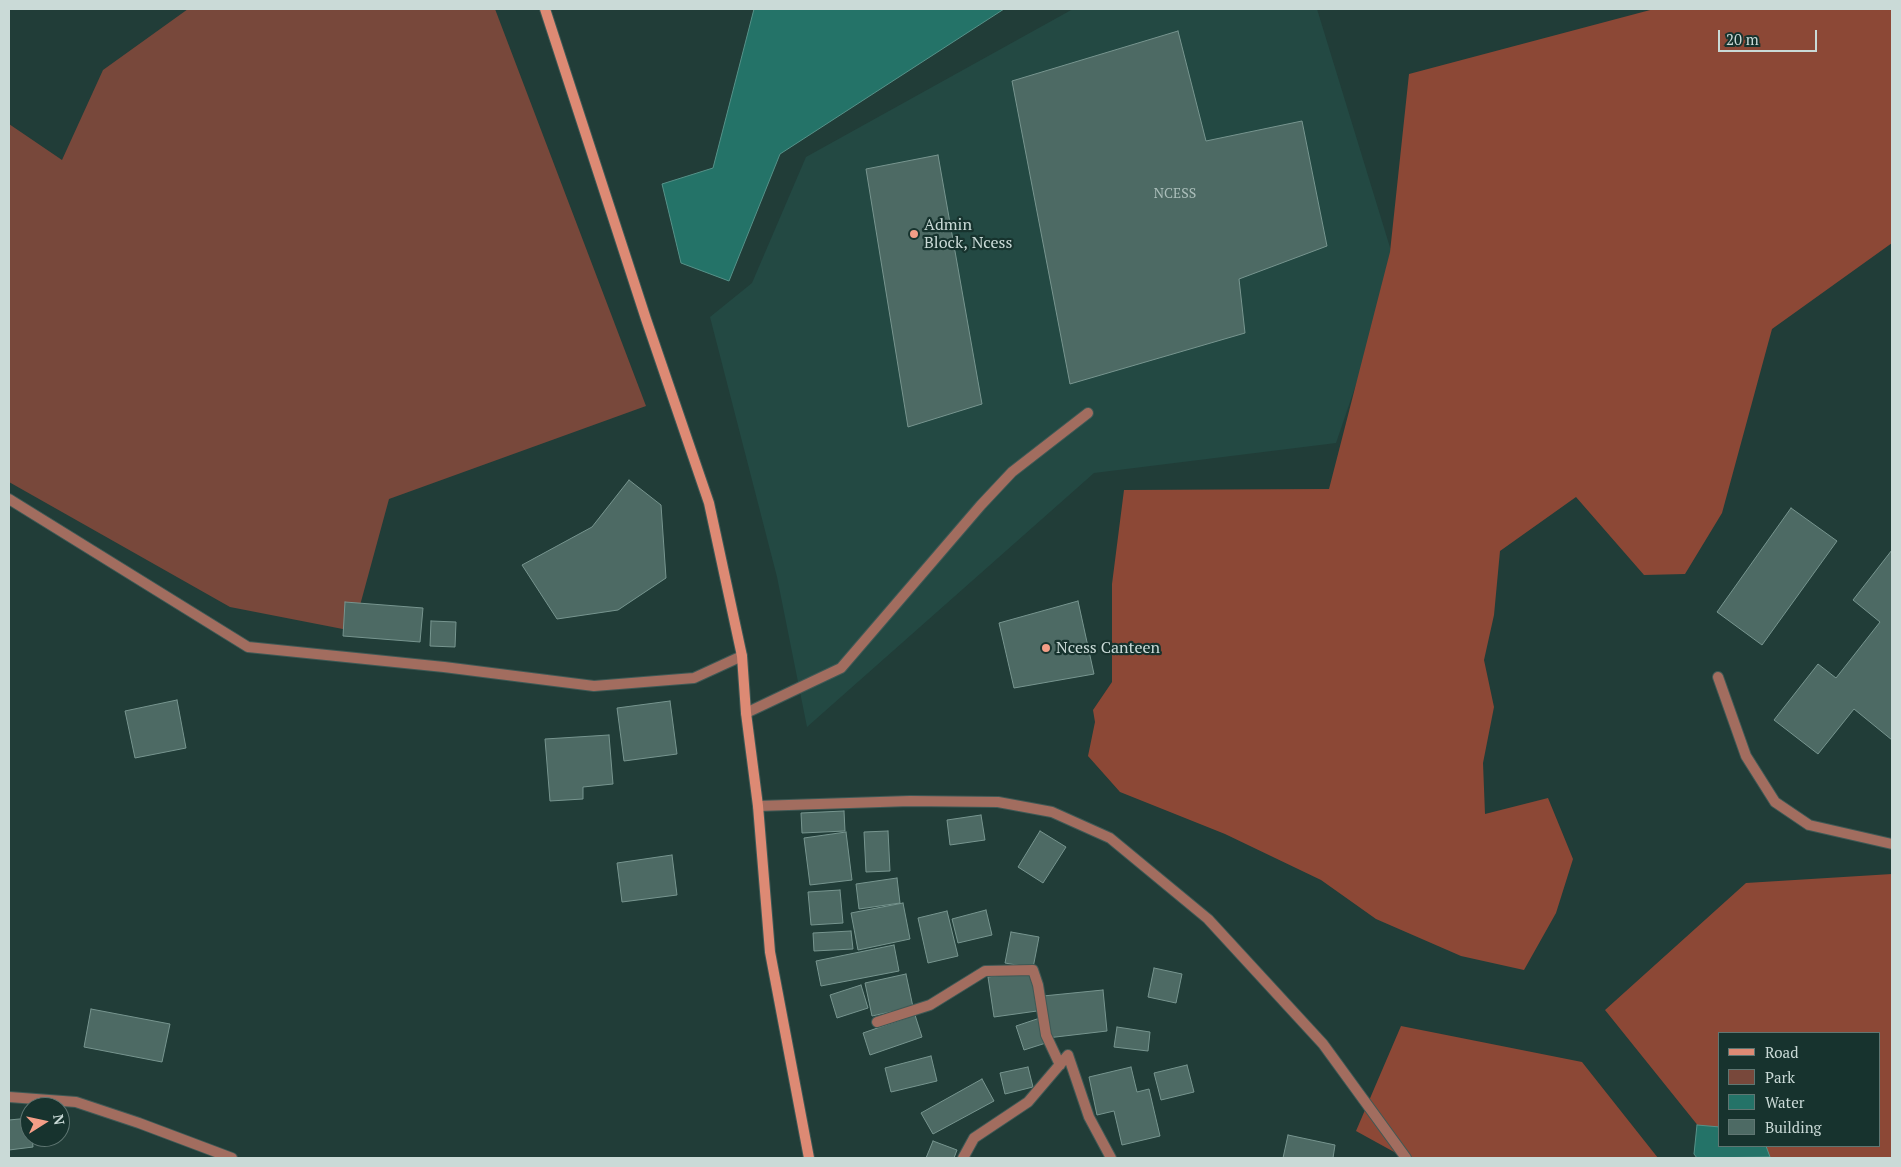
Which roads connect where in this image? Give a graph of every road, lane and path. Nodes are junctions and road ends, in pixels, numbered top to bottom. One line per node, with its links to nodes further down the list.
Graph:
1 (545, 9): 4 (main road)
2 (1088, 413): 6 (street)
3 (9, 499): 4 (street)
4 (742, 656): 6 (main road)
5 (1718, 677): 8 (street)
6 (746, 713): 7 (main road)
7 (758, 806): 13 (main road); 16 (street)
8 (1892, 844)
9 (877, 1022): 10 (street)
10 (1060, 1065): 14 (street); 15 (street)
11 (9, 1097): 12 (street)
12 (232, 1158)
13 (809, 1158)
14 (963, 1158)
15 (1111, 1158)
16 (1406, 1158)

